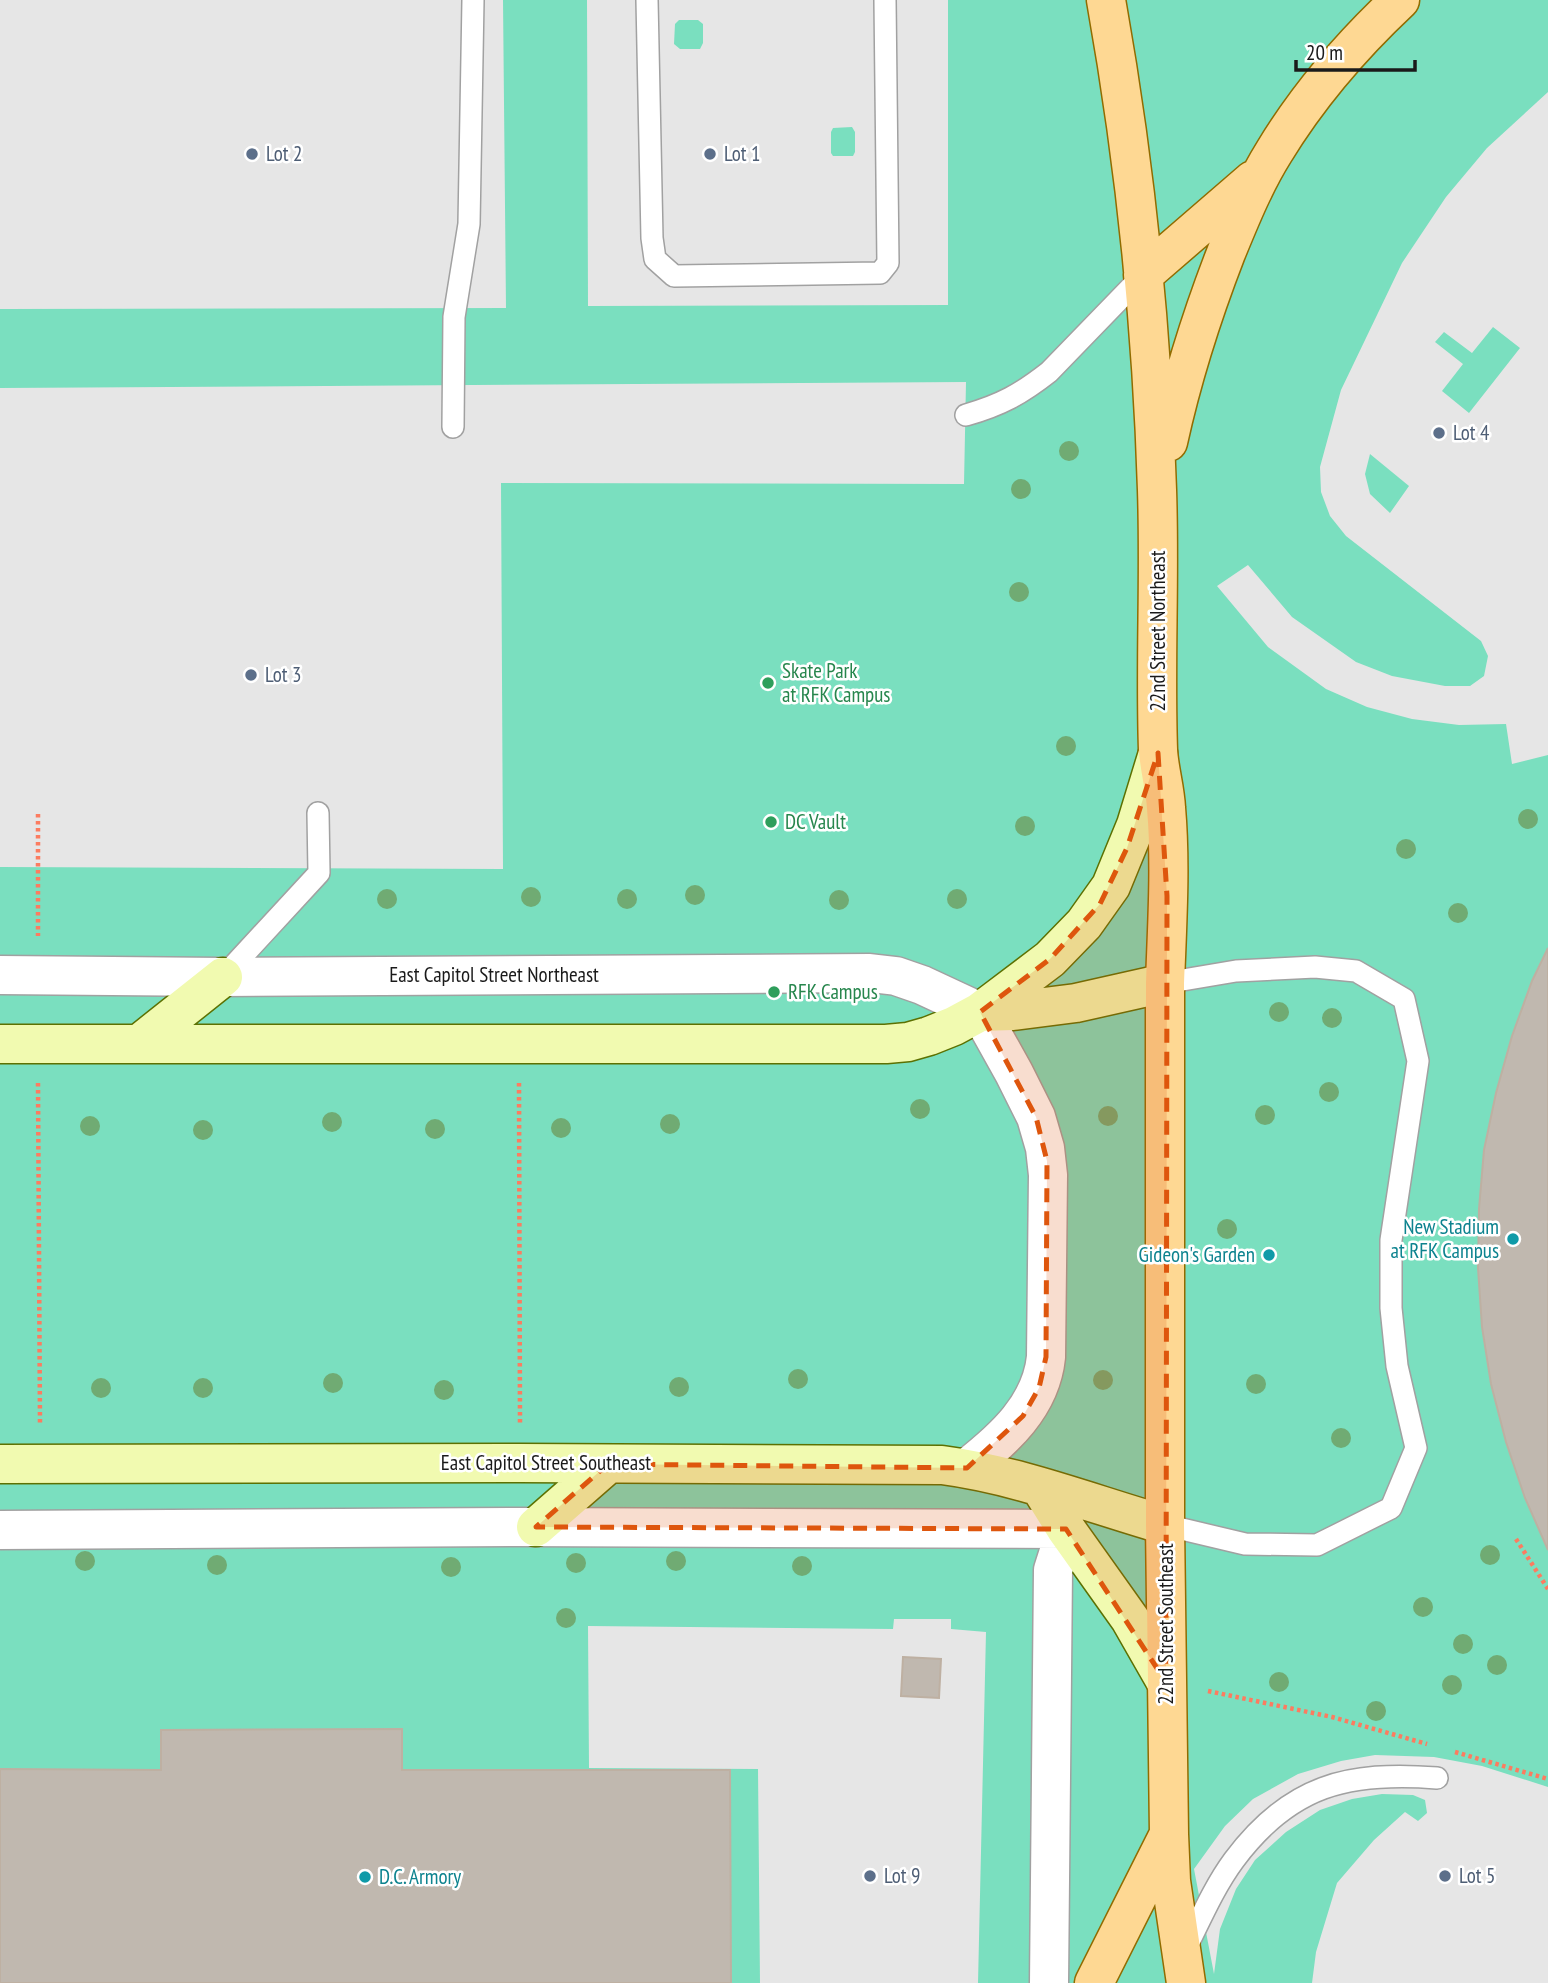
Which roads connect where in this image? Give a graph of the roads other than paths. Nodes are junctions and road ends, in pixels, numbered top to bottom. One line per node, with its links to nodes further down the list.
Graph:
1 (473, 0): 9 (lane)
2 (647, 0): 3 (lane)
3 (885, 0)
4 (1106, 0): 7 (main road, 22nd Street Northeast)
5 (1400, 0): 6 (main road)
6 (1263, 171): 7 (main road); 10 (main road)
7 (1143, 275): 8 (lane); 10 (main road, 22nd Street Northeast)
8 (966, 415)
9 (453, 427)
10 (1157, 492): 11 (main road, 22nd Street Northeast)
11 (1158, 753): 15 (main road, 22nd Street Northeast); 16 (main road)
12 (318, 813): 14 (lane)
13 (0, 975): 14 (street, East Capitol Street Northeast)
14 (223, 977): 16 (street, East Capitol Street Northeast); 17 (main road)
15 (1165, 983): 16 (main road); 19 (main road, 22nd Street Northeast); 24 (lane)
16 (979, 1013): 17 (main road); 22 (street)
17 (140, 1043): 18 (main road)
18 (0, 1044)
19 (1165, 1264): 24 (main road, 22nd Street Southeast)
20 (0, 1464): 21 (main road, East Capitol Street Southeast)
21 (608, 1464): 22 (main road, East Capitol Street Southeast); 25 (main road)
22 (967, 1468): 23 (main road, East Capitol Street Southeast)
23 (1040, 1487): 24 (main road, East Capitol Street Southeast); 26 (main road)
24 (1165, 1525): 28 (main road, 22nd Street Southeast)
25 (536, 1527): 26 (street); 27 (street)
26 (1066, 1529): 28 (main road); 32 (street)
27 (0, 1530)
28 (1166, 1682): 30 (main road, 22nd Street Southeast)
29 (1437, 1778): 31 (lane)
30 (1169, 1834): 31 (main road, 22nd Street Southeast); 33 (main road)
31 (1183, 1970)
32 (1049, 1983)
33 (1094, 1983)

